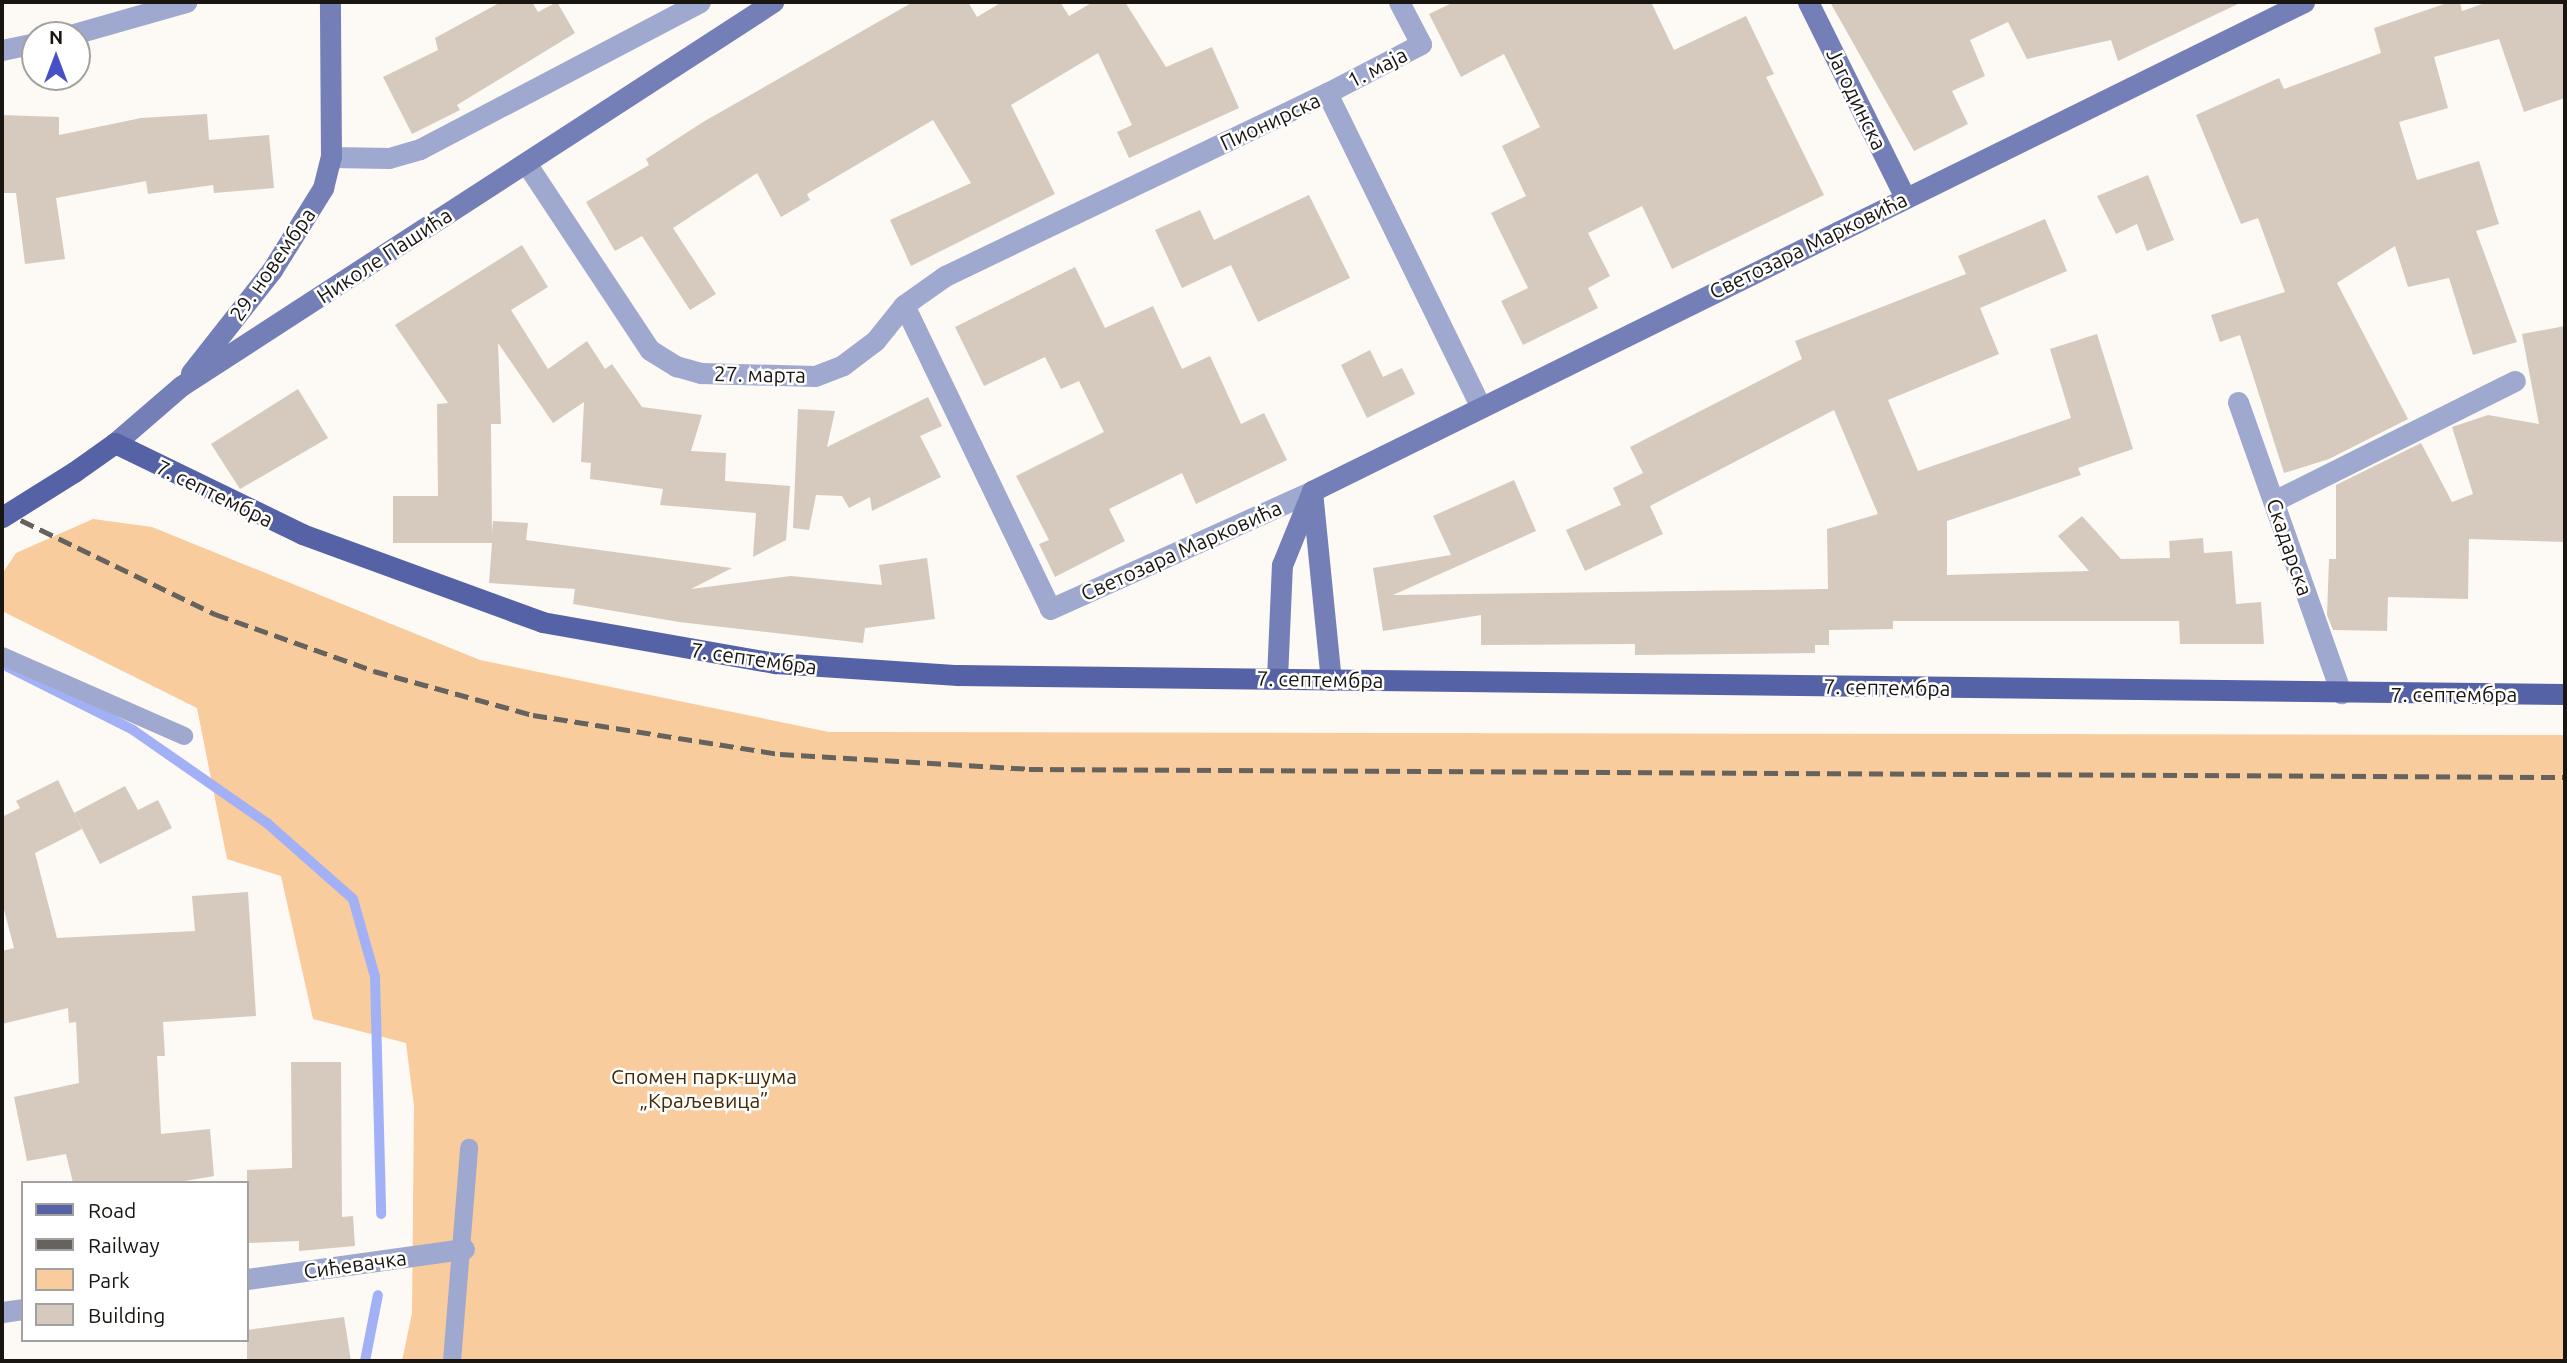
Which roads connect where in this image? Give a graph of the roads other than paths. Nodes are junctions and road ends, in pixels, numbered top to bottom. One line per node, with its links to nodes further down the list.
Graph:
1 (186, 2): 8 (street)
2 (330, 2): 12 (street, 29. новембра)
3 (700, 2): 12 (street)
4 (773, 2): 13 (street, Николе Пашића)
5 (1399, 2): 11 (street, 1. маја)
6 (1808, 2): 14 (street, Јагодинска)
7 (2304, 2): 14 (street, Светозара Марковића)
8 (91, 29)
9 (21, 46): 10 (street)
10 (2, 50)
11 (1326, 93): 15 (street, Пионирска); 19 (street, Пионирска)
12 (331, 157): 17 (street, 29. новембра)
13 (526, 163): 15 (street, 27. марта); 17 (street, Николе Пашића)
14 (1905, 197): 19 (street, Светозара Марковића)
15 (904, 304): 21 (street, Светозара Марковића)
16 (2515, 381): 22 (street)
17 (181, 386): 20 (street, Николе Пашића)
18 (2238, 402): 22 (street, Скадарска)
19 (1480, 406): 21 (street, Светозара Марковића)
20 (116, 443): 23 (main road, Николе Пашића, bridge); 25 (main road, 7. септембра)
21 (1312, 491): 25 (street, Светозара Марковића); 26 (street, Светозара Марковића)
22 (2274, 501): 27 (street, Скадарска)
23 (2, 517)
24 (2, 656): 29 (lane)
25 (1277, 678): 26 (main road, 7. септембра)
26 (1331, 680): 27 (main road, 7. септембра)
27 (2341, 693): 28 (main road, 7. септембра)
28 (2565, 694)
29 (184, 736)
30 (469, 1148): 31 (lane)
31 (464, 1249): 32 (street, Сићевачка); 35 (lane)
32 (248, 1279)
33 (21, 1309): 34 (street)
34 (2, 1312)
35 (452, 1361)

